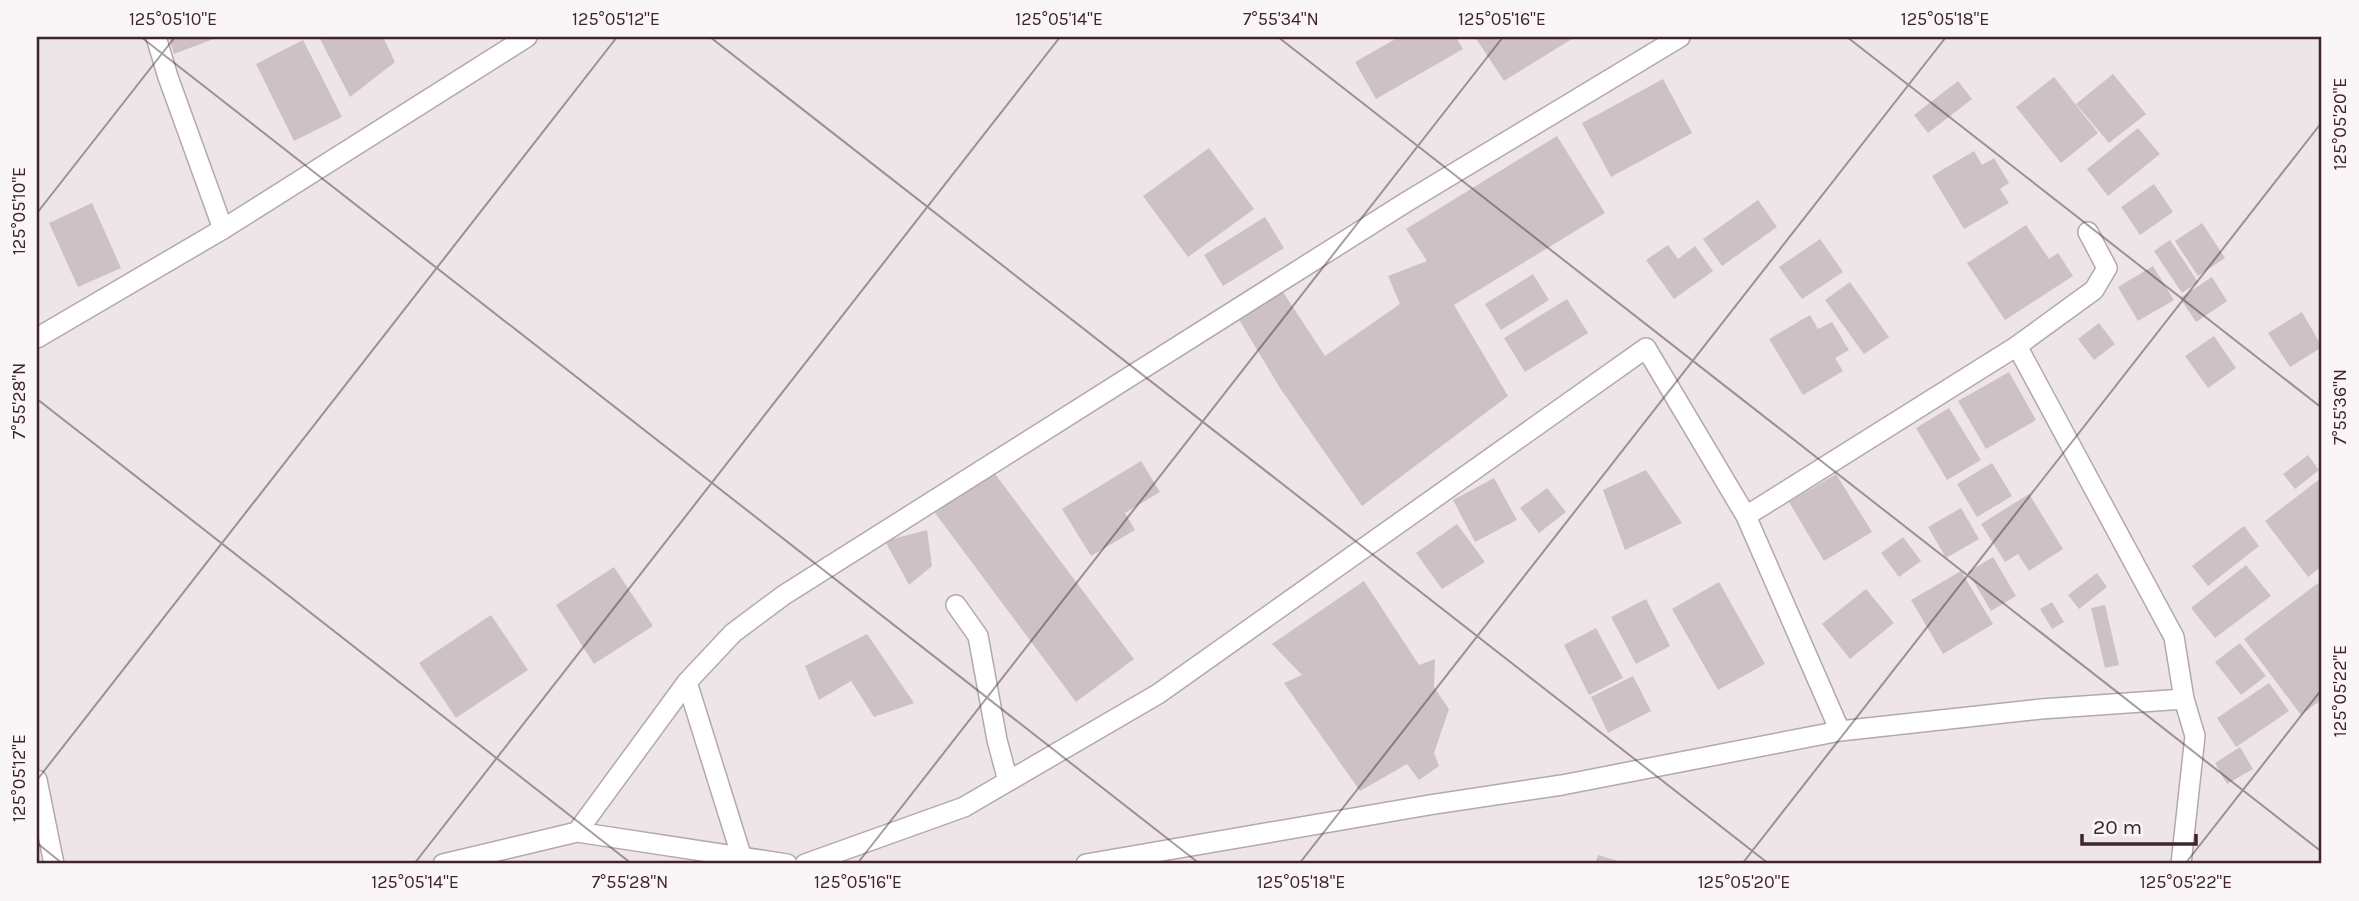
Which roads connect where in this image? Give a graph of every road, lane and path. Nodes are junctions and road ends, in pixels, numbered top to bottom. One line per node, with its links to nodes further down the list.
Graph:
1 (156, 37): 4 (street)
2 (527, 37): 4 (street)
3 (1680, 37): 10 (street)
4 (223, 229): 6 (street)
5 (2088, 232): 7 (street)
6 (37, 338)
7 (2017, 346): 8 (street); 11 (street)
8 (1746, 516): 12 (street); 14 (street)
9 (956, 605): 14 (street)
10 (687, 682): 15 (street); 16 (street)
11 (2184, 699): 12 (street); 22 (street)
12 (1840, 731): 21 (street)
13 (37, 780): 17 (street)
14 (1008, 781): 20 (street)
15 (577, 832): 16 (street); 18 (street)
16 (742, 858): 19 (street)
17 (54, 864)
18 (443, 864)
19 (788, 864)
20 (804, 864)
21 (1086, 864)
22 (2181, 864)

